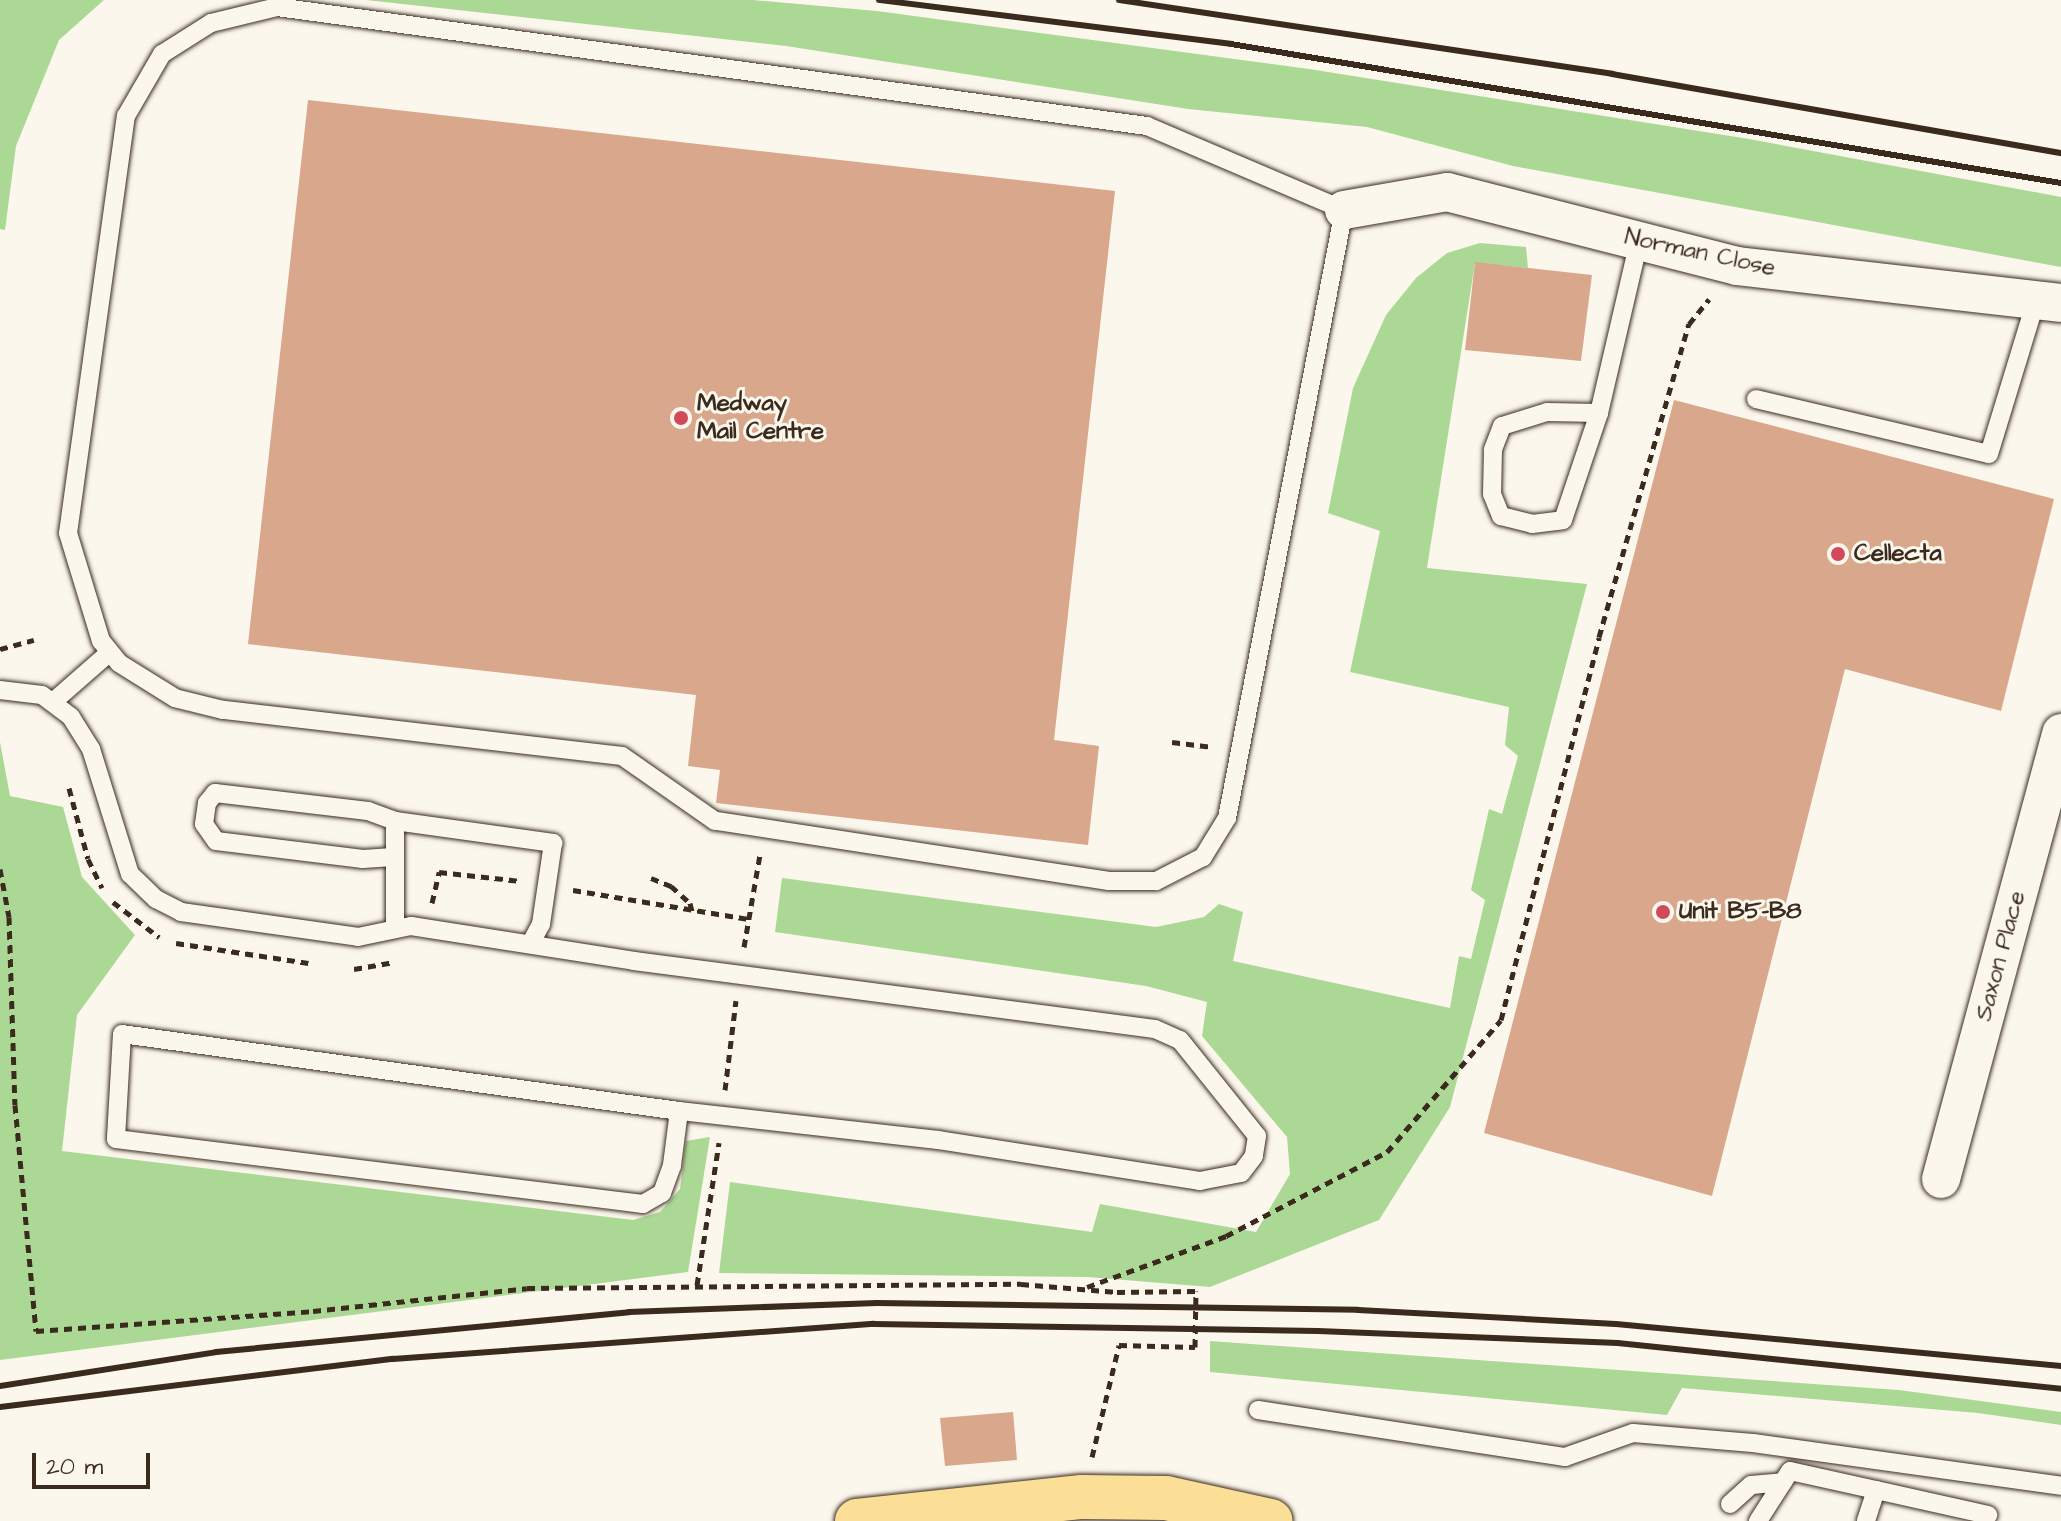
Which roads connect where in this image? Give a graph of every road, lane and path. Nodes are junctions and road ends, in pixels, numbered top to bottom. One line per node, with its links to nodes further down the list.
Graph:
1 (1344, 210): 2 (street, Norman Close); 9 (lane); 14 (lane)
2 (1639, 241): 3 (street, Norman Close); 6 (lane)
3 (1737, 266): 4 (street, Norman Close); 28 (path)
4 (2048, 302): 5 (lane)
5 (1756, 399)
6 (1599, 413): 6 (lane)
7 (34, 640): 8 (path)
8 (0, 649)
9 (110, 652): 11 (lane); 16 (lane)
10 (0, 690): 11 (lane)
11 (54, 701): 21 (lane)
12 (2061, 733): 26 (street, Saxon Place)
13 (1172, 742): 14 (path)
14 (1240, 751): 16 (lane)
15 (395, 821): 17 (lane); 17 (lane); 22 (lane)
16 (765, 829): 23 (path)
17 (393, 857): 21 (lane)
18 (0, 869): 27 (path)
19 (651, 878): 20 (path)
20 (692, 911)
21 (395, 927): 22 (lane)
22 (531, 943): 23 (lane)
23 (739, 975): 25 (path); 25 (lane)
24 (679, 1111): 24 (lane); 25 (lane)
25 (722, 1112): 27 (path)
26 (1941, 1179)
27 (697, 1285): 28 (path)
28 (1086, 1287): 33 (path, bridge)
29 (1258, 1410): 31 (lane)
30 (1783, 1482): 32 (lane); 34 (lane); 38 (lane)
31 (2061, 1486)
32 (1876, 1490): 35 (lane); 39 (lane)
33 (1082, 1497): 36 (main road); 37 (main road)
34 (1730, 1504)
35 (1988, 1515)
36 (857, 1521)
37 (1271, 1521)
38 (1758, 1521)
39 (1866, 1521)

